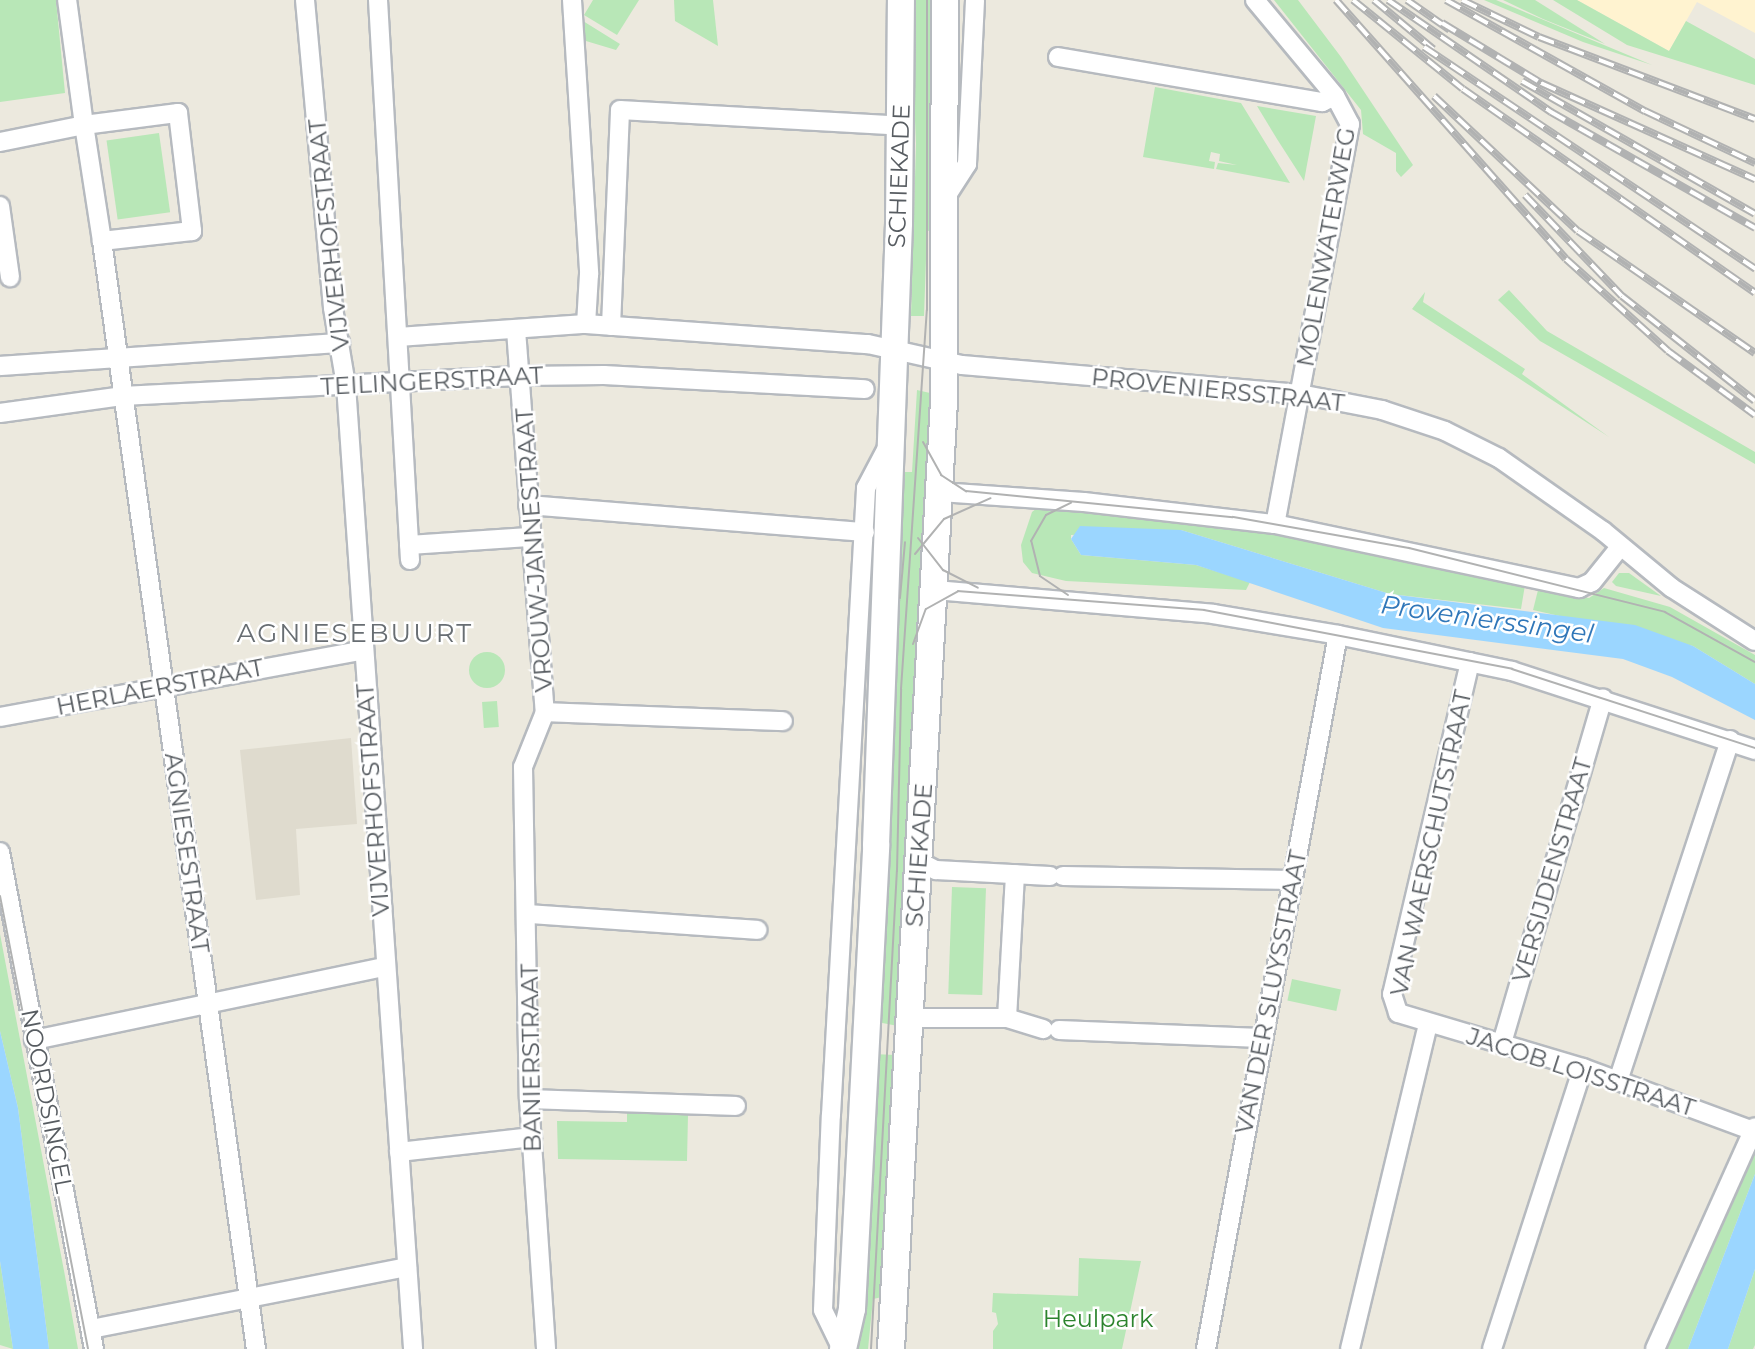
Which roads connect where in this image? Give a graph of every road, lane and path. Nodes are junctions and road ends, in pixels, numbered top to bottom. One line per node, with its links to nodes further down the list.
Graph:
1 (67, 0): 11 (street, AGNIESESTRAAT)
2 (305, 0): 22 (street, VIJVERHOFSTRAAT)
3 (378, 0): 21 (street)
4 (572, 0): 18 (street)
5 (901, 0): 12 (main road, SCHIEKADE)
6 (945, 0): 14 (main road, SCHIEKADE)
7 (975, 0): 14 (street, SCHIEKADE)
8 (1255, 0): 10 (street, MOLENWATERWEG)
9 (1058, 57): 10 (street)
10 (1335, 96): 31 (street, MOLENWATERWEG)
11 (85, 125): 13 (street); 16 (street, AGNIESESTRAAT); 16 (street)
12 (902, 126): 19 (street); 23 (main road, SCHIEKADE)
13 (0, 142)
14 (947, 195): 25 (main road, SCHIEKADE)
15 (0, 206): 17 (street)
16 (102, 241): 24 (street, AGNIESESTRAAT)
17 (10, 277)
18 (586, 324): 19 (street, TEILINGERSTRAAT); 20 (street, TEILINGERSTRAAT)
19 (611, 326): 23 (street, TEILINGERSTRAAT)
20 (516, 330): 21 (street, TEILINGERSTRAAT); 27 (street, VROUW-JANNESTRAAT)
21 (398, 337): 28 (street)
22 (340, 343): 24 (street, TEILINGERSTRAAT); 29 (street, VIJVERHOFSTRAAT)
23 (893, 351): 25 (street); 34 (main road, SCHIEKADE)
24 (119, 356): 26 (street, TEILINGERSTRAAT); 32 (street, AGNIESESTRAAT)
25 (953, 363): 31 (street, PROVENIERSSTRAAT); 35 (main road, SCHIEKADE)
26 (0, 366)
27 (522, 376): 28 (street, TEILINGERSTRAAT); 30 (street, TEILINGERSTRAAT); 36 (street, VROUW-JANNESTRAAT)
28 (398, 383): 29 (street, TEILINGERSTRAAT); 39 (street)
29 (346, 385): 32 (street, TEILINGERSTRAAT); 44 (street, VIJVERHOFSTRAAT)
30 (865, 389)
31 (1300, 394): 37 (street, MOLENWATERWEG); 40 (street, PROVENIERSSTRAAT)
32 (122, 396): 33 (street, TEILINGERSTRAAT); 46 (street, AGNIESESTRAAT)
33 (0, 413)
34 (890, 442): 38 (street, SCHIEKADE); 83 (main road, SCHIEKADE)
35 (940, 492): 37 (street); 41 (main road, SCHIEKADE)
36 (528, 505): 38 (street); 39 (street, VROUW-JANNESTRAAT)
37 (1275, 524): 40 (street)
38 (864, 533): 83 (street, SCHIEKADE)
39 (529, 537): 48 (street, VROUW-JANNESTRAAT)
40 (1620, 547): 43 (street, PROVENIERSSTRAAT)
41 (934, 590): 42 (street); 55 (main road, SCHIEKADE)
42 (1338, 635): 45 (street); 57 (street, VAN DER SLUYSSTRAAT)
43 (1755, 641)
44 (361, 651): 46 (street, HERLAERSTRAAT); 60 (street, VIJVERHOFSTRAAT)
45 (1470, 662): 47 (street); 64 (street, VAN WAERSCHUTSTRAAT)
46 (164, 686): 49 (street, HERLAERSTRAAT); 61 (street, AGNIESESTRAAT)
47 (1603, 698): 51 (street); 68 (street, VERSIJDENSTRAAT)
48 (545, 712): 50 (street); 53 (street, VROUW-JANNESTRAAT)
49 (0, 717)
50 (783, 722)
51 (1730, 740): 52 (street); 70 (street)
52 (1755, 750)
53 (523, 766): 58 (street, BANIERSTRAAT)
54 (0, 852): 67 (street, NOORDSINGEL)
55 (920, 862): 56 (street); 62 (main road, SCHIEKADE)
56 (1015, 874): 57 (street); 63 (street)
57 (1293, 880): 66 (street, VAN DER SLUYSSTRAAT)
58 (529, 914): 59 (street); 71 (street, BANIERSTRAAT)
59 (757, 930)
60 (384, 967): 61 (street); 75 (street, VIJVERHOFSTRAAT)
61 (207, 1006): 67 (street); 77 (street, AGNIESESTRAAT)
62 (908, 1018): 63 (street); 84 (main road, SCHIEKADE)
63 (1007, 1018): 66 (street)
64 (1406, 1018): 65 (street, JACOB LOISSTRAAT)
65 (1429, 1024): 68 (street, JACOB LOISSTRAAT); 86 (street)
66 (1261, 1038): 85 (street, VAN DER SLUYSSTRAAT)
67 (34, 1040): 78 (street, NOORDSINGEL)
68 (1502, 1043): 69 (street, JACOB LOISSTRAAT)
69 (1583, 1068): 70 (street, JACOB LOISSTRAAT); 87 (street)
70 (1618, 1081): 73 (street, JACOB LOISSTRAAT)
71 (529, 1099): 72 (street); 74 (street, BANIERSTRAAT)
72 (736, 1106)
73 (1754, 1129): 88 (street)
74 (532, 1137): 75 (street); 82 (street, BANIERSTRAAT)
75 (399, 1152): 76 (street, VIJVERHOFSTRAAT)
76 (407, 1268): 77 (street); 81 (street, VIJVERHOFSTRAAT)
77 (249, 1298): 78 (street); 80 (street, AGNIESESTRAAT)
78 (91, 1329): 79 (street, NOORDSINGEL)
79 (94, 1349)
80 (256, 1349)
81 (413, 1349)
82 (546, 1349)
83 (843, 1349)
84 (891, 1349)
85 (1206, 1349)
86 (1350, 1349)
87 (1492, 1349)
88 (1655, 1349)

